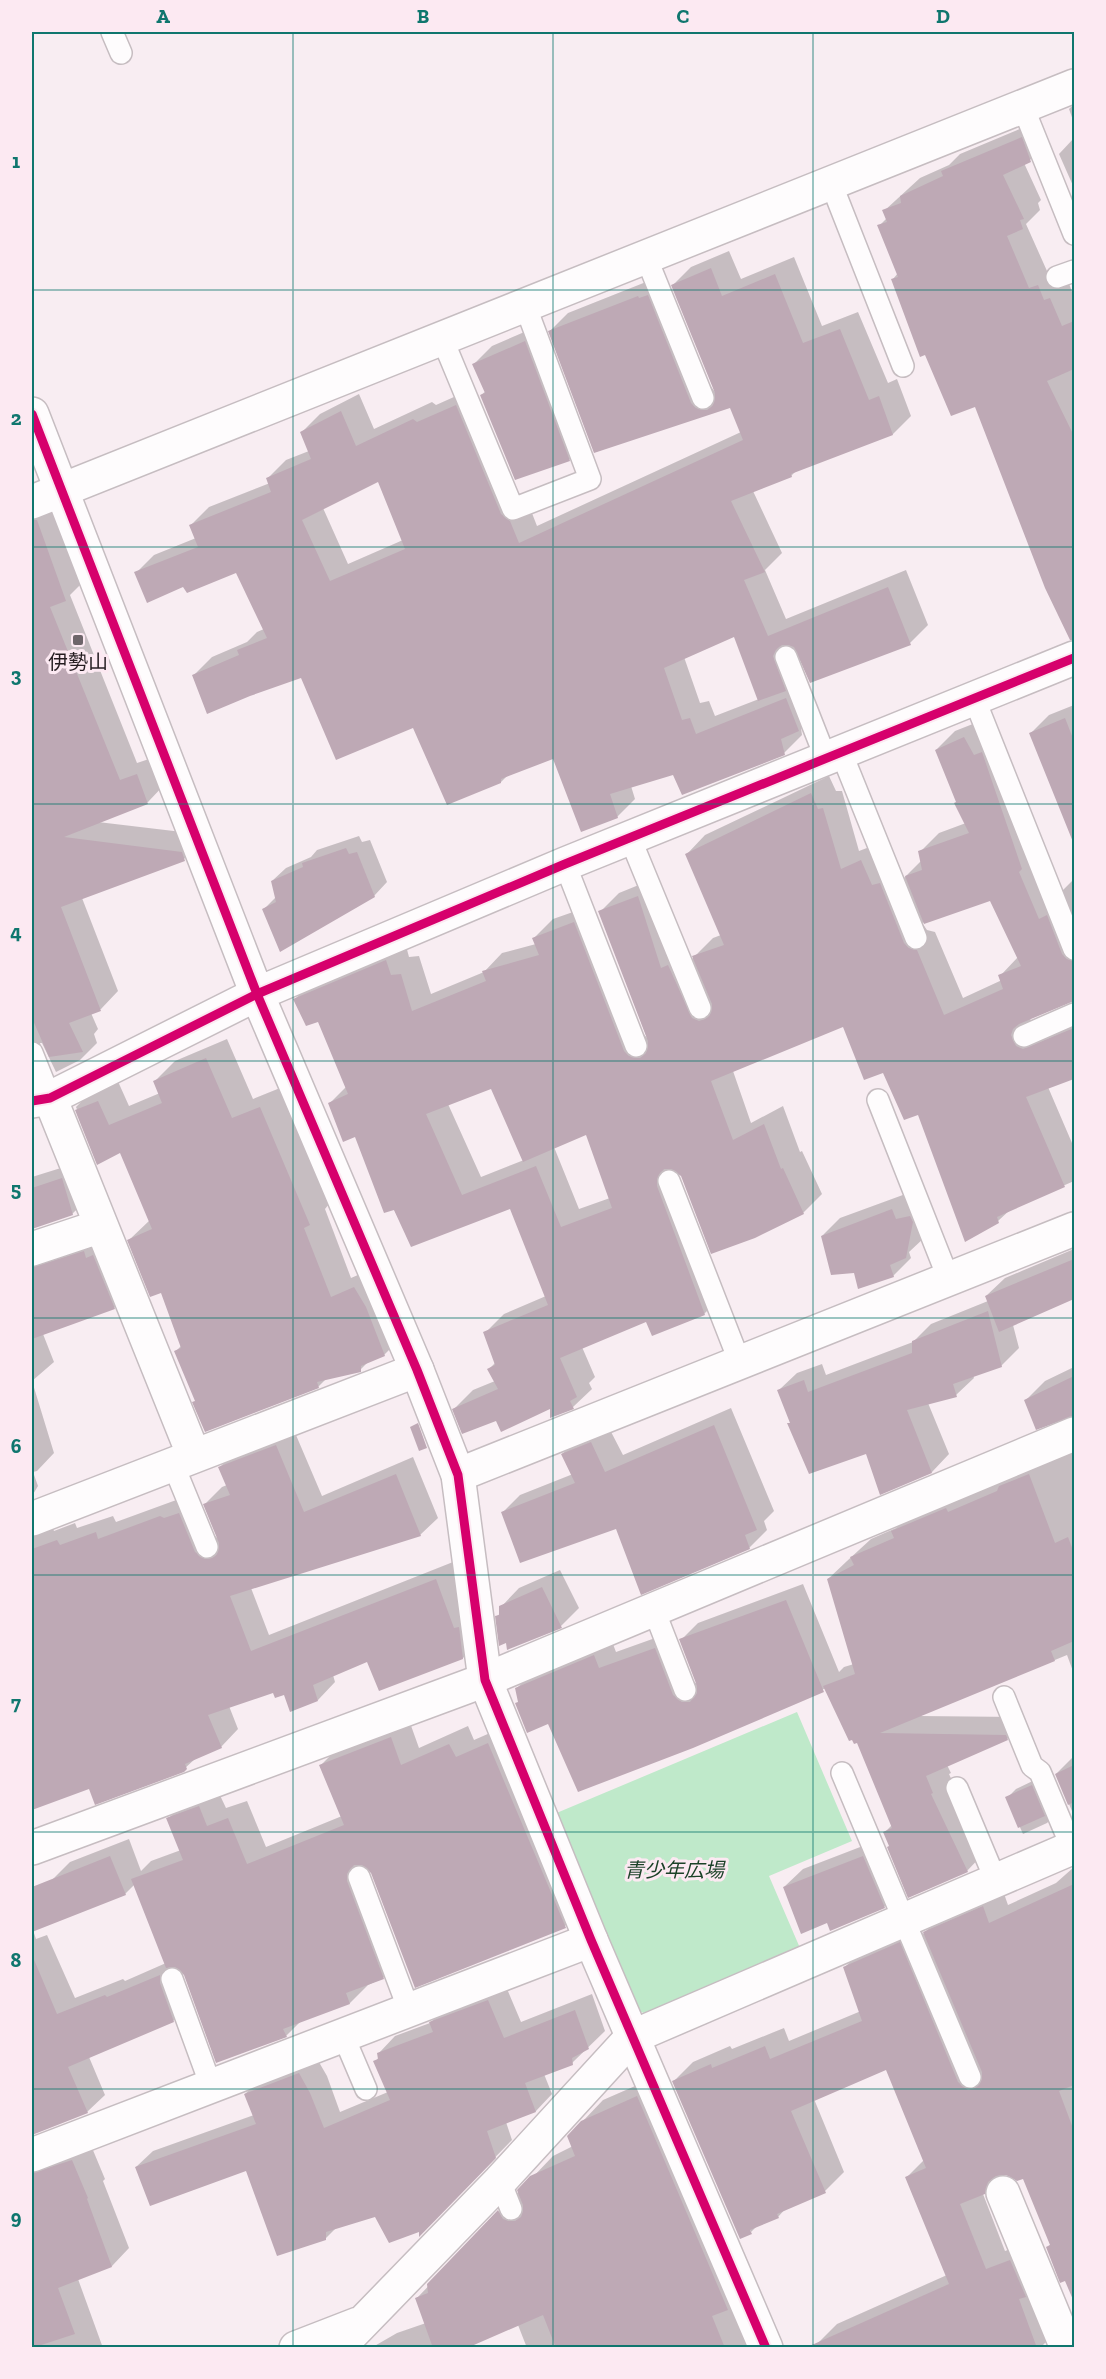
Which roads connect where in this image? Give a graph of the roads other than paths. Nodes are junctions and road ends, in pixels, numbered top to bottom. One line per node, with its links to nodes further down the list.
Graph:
1 (112, 32): 2 (lane)
2 (121, 53)
3 (1074, 86): 4 (street)
4 (1023, 107): 5 (street); 6 (lane)
5 (831, 183): 7 (street); 10 (lane)
6 (1074, 234)
7 (646, 257): 8 (street); 11 (lane)
8 (525, 305): 9 (street); 9 (lane)
9 (442, 338): 13 (street)
10 (903, 366)
11 (703, 398)
12 (32, 414): 13 (street)
13 (62, 489): 14 (street); 23 (street)
14 (32, 502)
15 (786, 657): 18 (lane)
16 (1074, 658): 17 (street)
17 (974, 698): 18 (street); 22 (lane)
18 (833, 756): 19 (street); 21 (lane)
19 (630, 838): 20 (street); 24 (lane)
20 (565, 864): 23 (street); 27 (lane)
21 (916, 938)
22 (1074, 949)
23 (257, 994): 29 (street); 37 (street)
24 (699, 1008)
25 (1074, 1014): 26 (lane)
26 (1023, 1036)
27 (636, 1046)
28 (32, 1053): 29 (lane)
29 (40, 1099): 32 (street)
30 (878, 1100): 35 (lane)
31 (669, 1181): 36 (lane)
32 (101, 1226): 34 (street); 39 (street)
33 (1074, 1229): 35 (street)
34 (32, 1249)
35 (950, 1280): 36 (street)
36 (740, 1363): 40 (street)
37 (417, 1370): 39 (street); 40 (street)
38 (1074, 1434): 43 (street)
39 (184, 1460): 41 (street); 42 (lane)
40 (458, 1475): 44 (street)
41 (32, 1519)
42 (207, 1548)
43 (654, 1610): 44 (street); 45 (lane)
44 (485, 1680): 50 (street); 54 (street)
45 (685, 1690)
46 (1004, 1697): 49 (lane)
47 (842, 1773): 53 (lane)
48 (957, 1788): 52 (lane)
49 (1073, 1847): 52 (street)
50 (32, 1848)
51 (358, 1877): 56 (lane)
52 (996, 1881): 53 (street)
53 (904, 1922): 58 (street); 59 (lane)
54 (591, 1940): 56 (street); 58 (street)
55 (172, 1979): 60 (lane)
56 (409, 2010): 57 (street)
57 (344, 2035): 60 (street); 61 (lane)
58 (632, 2037): 64 (street); 67 (street)
59 (970, 2077)
60 (211, 2086): 62 (street)
61 (366, 2089)
62 (32, 2155)
63 (1003, 2193): 68 (street)
64 (360, 2323): 65 (street); 66 (street)
65 (296, 2348)
66 (338, 2348)
67 (766, 2348)
68 (1067, 2348)

